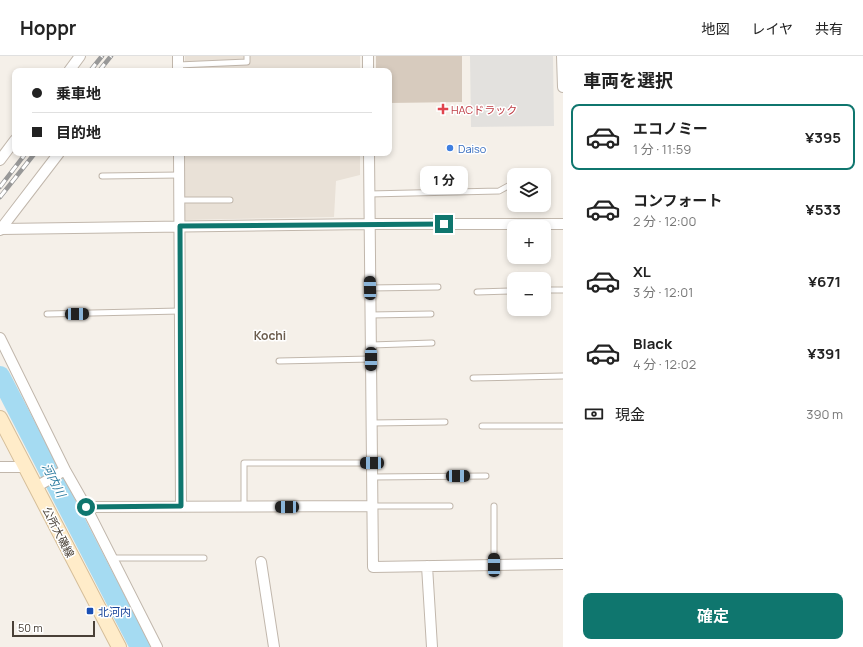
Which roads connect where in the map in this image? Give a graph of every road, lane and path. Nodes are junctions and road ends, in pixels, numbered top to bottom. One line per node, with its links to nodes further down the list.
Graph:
1 (80, 56): 6 (street)
2 (247, 56): 5 (lane)
3 (368, 56): 7 (street)
4 (562, 56): 8 (street)
5 (178, 64)
6 (71, 68)
7 (368, 68)
8 (563, 87)
9 (12, 144): 13 (street)
10 (57, 156): 23 (street)
11 (180, 156): 14 (street)
12 (369, 156): 17 (street)
13 (0, 160)
14 (180, 175): 15 (lane); 18 (street)
15 (102, 176)
16 (507, 187): 17 (lane)
17 (369, 194): 20 (street)
18 (180, 200): 19 (lane); 22 (street)
19 (230, 200)
20 (369, 224): 21 (street); 22 (street); 25 (street)
21 (563, 224)
22 (180, 226): 23 (street); 30 (street)
23 (1, 229)
24 (438, 287): 25 (lane)
25 (370, 288): 33 (street)
26 (551, 290): 27 (lane)
27 (563, 290)
28 (507, 291): 29 (lane)
29 (477, 292)
30 (181, 311): 31 (lane); 53 (street)
31 (47, 314)
32 (431, 314): 33 (lane)
33 (370, 315): 36 (street)
34 (0, 338): 49 (street)
35 (432, 344): 36 (lane)
36 (371, 345): 37 (street)
37 (371, 359): 38 (lane); 43 (street)
38 (279, 361)
39 (563, 376): 40 (lane)
40 (473, 378)
41 (0, 418): 48 (main road, 公所大磯線)
42 (445, 422): 43 (lane)
43 (372, 423): 46 (street)
44 (482, 426): 45 (lane)
45 (563, 426)
46 (372, 463): 51 (street); 58 (lane)
47 (0, 467): 48 (street)
48 (26, 467): 52 (main road, 公所大磯線)
49 (64, 470): 52 (street); 57 (street)
50 (486, 476): 51 (lane)
51 (372, 477): 54 (street)
52 (39, 485): 65 (main road, 公所大磯線)
53 (181, 506): 57 (street); 58 (street)
54 (372, 506): 55 (lane); 58 (street); 64 (street)
55 (450, 506)
56 (494, 506): 63 (lane)
57 (86, 507): 59 (street)
58 (244, 507)
59 (112, 558): 60 (lane); 66 (street)
60 (204, 558)
61 (261, 562): 67 (street)
62 (563, 564): 63 (street)
63 (494, 565): 64 (street)
64 (427, 566): 68 (street)
65 (119, 647)
66 (157, 647)
67 (274, 647)
68 (432, 647)

